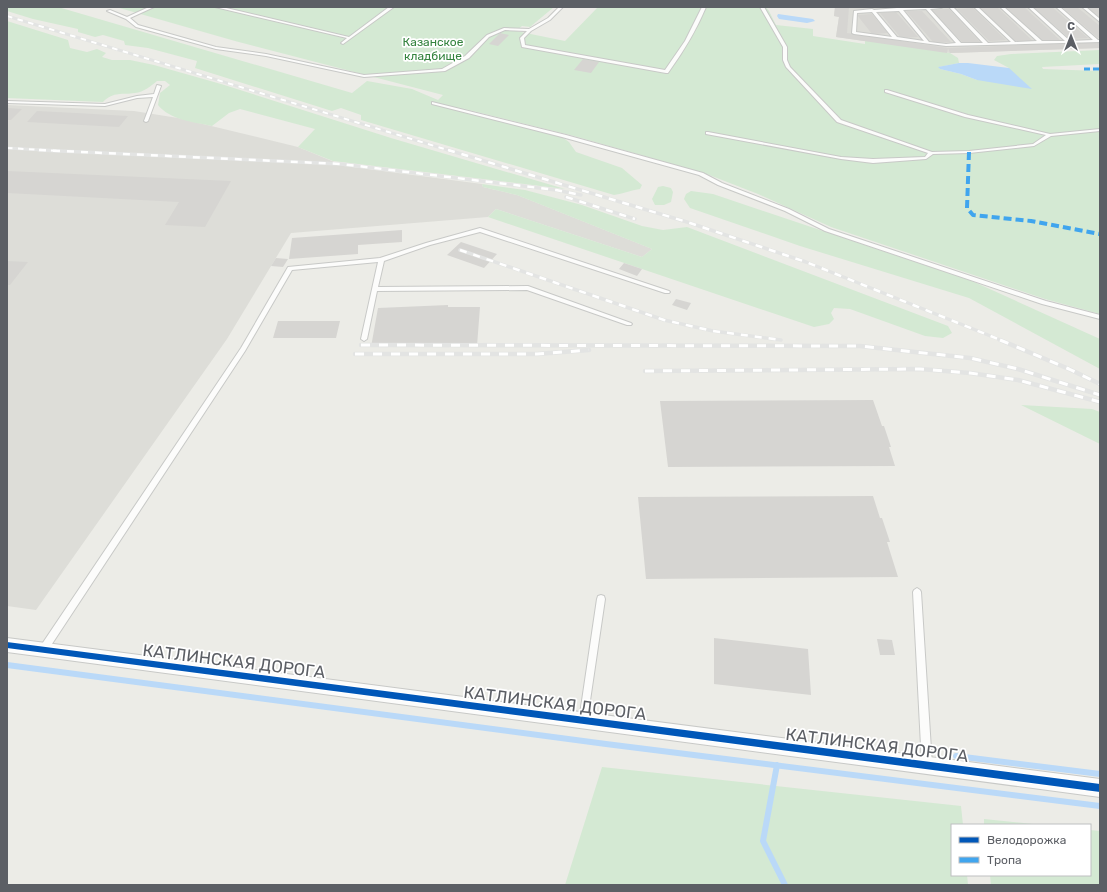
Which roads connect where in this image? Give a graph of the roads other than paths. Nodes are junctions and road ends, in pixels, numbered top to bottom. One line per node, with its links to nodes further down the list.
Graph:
1 (152, 7): 19 (lane)
2 (218, 7): 22 (lane)
3 (392, 7): 22 (lane)
4 (561, 7): 21 (lane)
5 (704, 7): 21 (lane)
6 (762, 7): 41 (lane)
7 (869, 7): 18 (lane)
8 (926, 7): 9 (lane); 16 (lane); 31 (lane)
9 (941, 7)
10 (951, 7): 30 (lane)
11 (976, 7): 28 (lane)
12 (1002, 7): 29 (lane)
13 (1030, 7): 25 (lane)
14 (1058, 7): 24 (lane)
15 (1084, 7): 20 (lane)
16 (899, 8): 18 (lane); 27 (lane)
17 (109, 11): 19 (lane)
18 (874, 11): 23 (lane); 23 (lane)
19 (127, 18): 21 (lane)
20 (1100, 21)
21 (530, 30)
22 (350, 38): 26 (lane)
23 (896, 39): 27 (lane)
24 (1099, 41): 25 (lane)
25 (1069, 42): 29 (lane)
26 (343, 43)
27 (928, 43): 31 (lane)
28 (1014, 43): 29 (lane); 30 (lane)
29 (1041, 43)
30 (987, 44): 31 (lane)
31 (960, 45)
32 (159, 86): 34 (lane)
33 (887, 91): 40 (lane)
34 (156, 95): 35 (lane); 37 (lane)
35 (7, 102)
36 (434, 103): 45 (lane)
37 (146, 120)
38 (1100, 130): 40 (lane)
39 (708, 133): 41 (lane)
40 (1050, 135): 41 (lane)
41 (932, 153)
42 (381, 260): 43 (lane); 44 (lane); 51 (lane)
43 (374, 289): 46 (lane); 47 (lane)
44 (667, 292)
45 (1100, 317)
46 (629, 324)
47 (364, 339)
48 (917, 592): 53 (lane)
49 (601, 599): 52 (lane)
50 (7, 645): 51 (street, КАТЛИНСКАЯ ДОРОГА)
51 (43, 650): 52 (street, КАТЛИНСКАЯ ДОРОГА)
52 (583, 721): 53 (street, КАТЛИНСКАЯ ДОРОГА)
53 (926, 766): 54 (street, КАТЛИНСКАЯ ДОРОГА)
54 (1100, 788)

